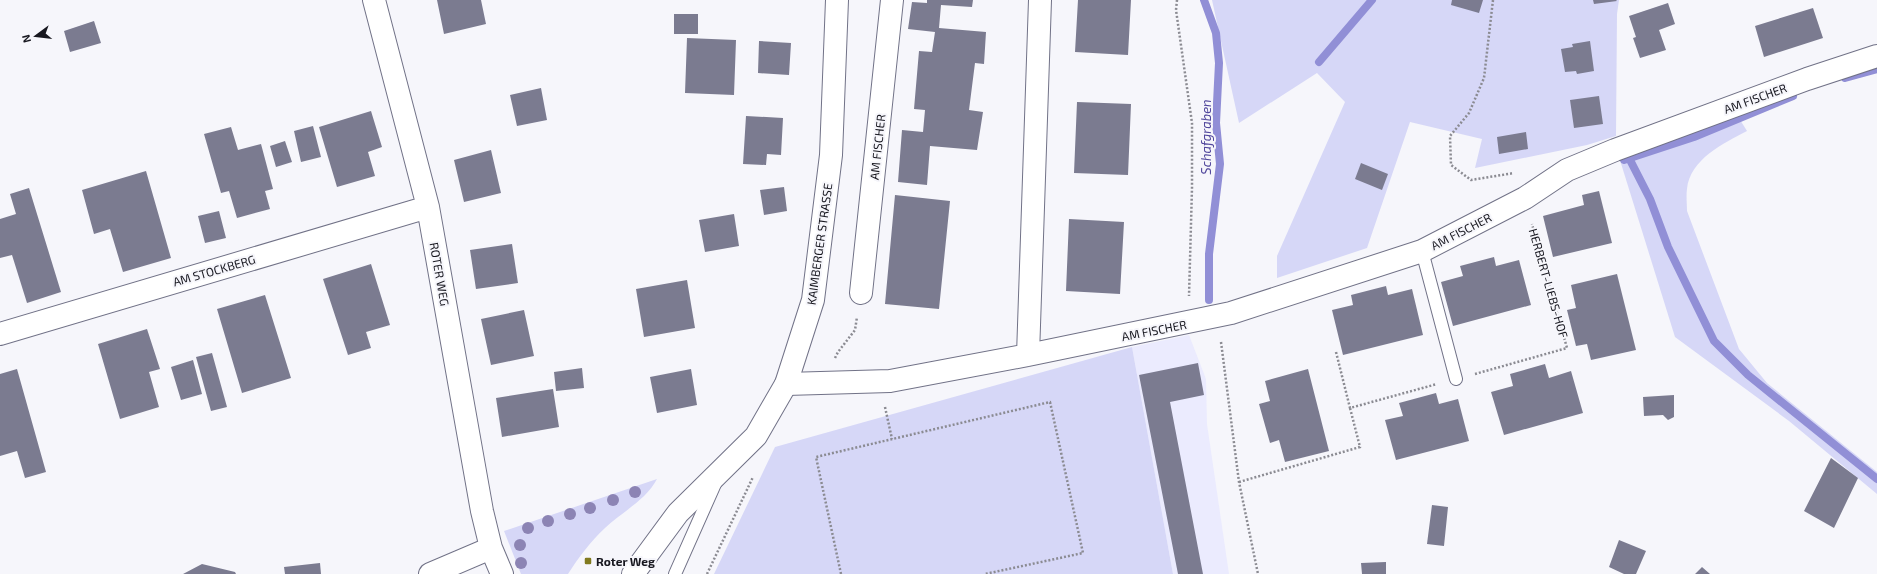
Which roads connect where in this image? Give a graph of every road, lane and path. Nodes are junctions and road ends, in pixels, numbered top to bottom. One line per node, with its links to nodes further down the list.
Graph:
1 (374, 0): 10 (street, ROTER WEG)
2 (837, 0): 21 (street, KAIMBERGER STRASSE)
3 (892, 0): 12 (street, AM FISCHER)
4 (1040, 0): 17 (street)
5 (1177, 0): 14 (path)
6 (1494, 0): 8 (path)
7 (1877, 56): 9 (street, AM FISCHER)
8 (1520, 172)
9 (1525, 198): 11 (street, AM FISCHER); 18 (path, HERBERT-LIEBS-HOF)
10 (428, 207): 15 (street, AM STOCKBERG); 26 (street, ROTER WEG)
11 (1422, 252): 13 (street, AM FISCHER); 18 (lane)
12 (861, 293): 20 (path)
13 (1217, 317): 14 (street, AM FISCHER); 25 (path)
14 (1188, 323): 17 (street, AM FISCHER)
15 (0, 334)
16 (1336, 352): 22 (path)
17 (1028, 355): 19 (street, AM FISCHER)
18 (1456, 379): 22 (path, HERBERT-LIEBS-HOF)
19 (879, 381): 20 (street, AM FISCHER); 23 (path)
20 (825, 383): 21 (street, AM FISCHER)
21 (786, 384): 24 (street, KAIMBERGER STRASSE)
22 (1350, 408): 25 (path)
23 (892, 440): 31 (path); 32 (path)
24 (720, 472): 29 (street, KAIMBERGER STRASSE); 30 (lane)
25 (1239, 482): 33 (path)
26 (491, 548): 27 (street); 28 (street, ROTER WEG)
27 (430, 574)
28 (502, 574)
29 (633, 574)
30 (675, 574)
31 (841, 574)
32 (985, 574)
33 (1258, 574)

